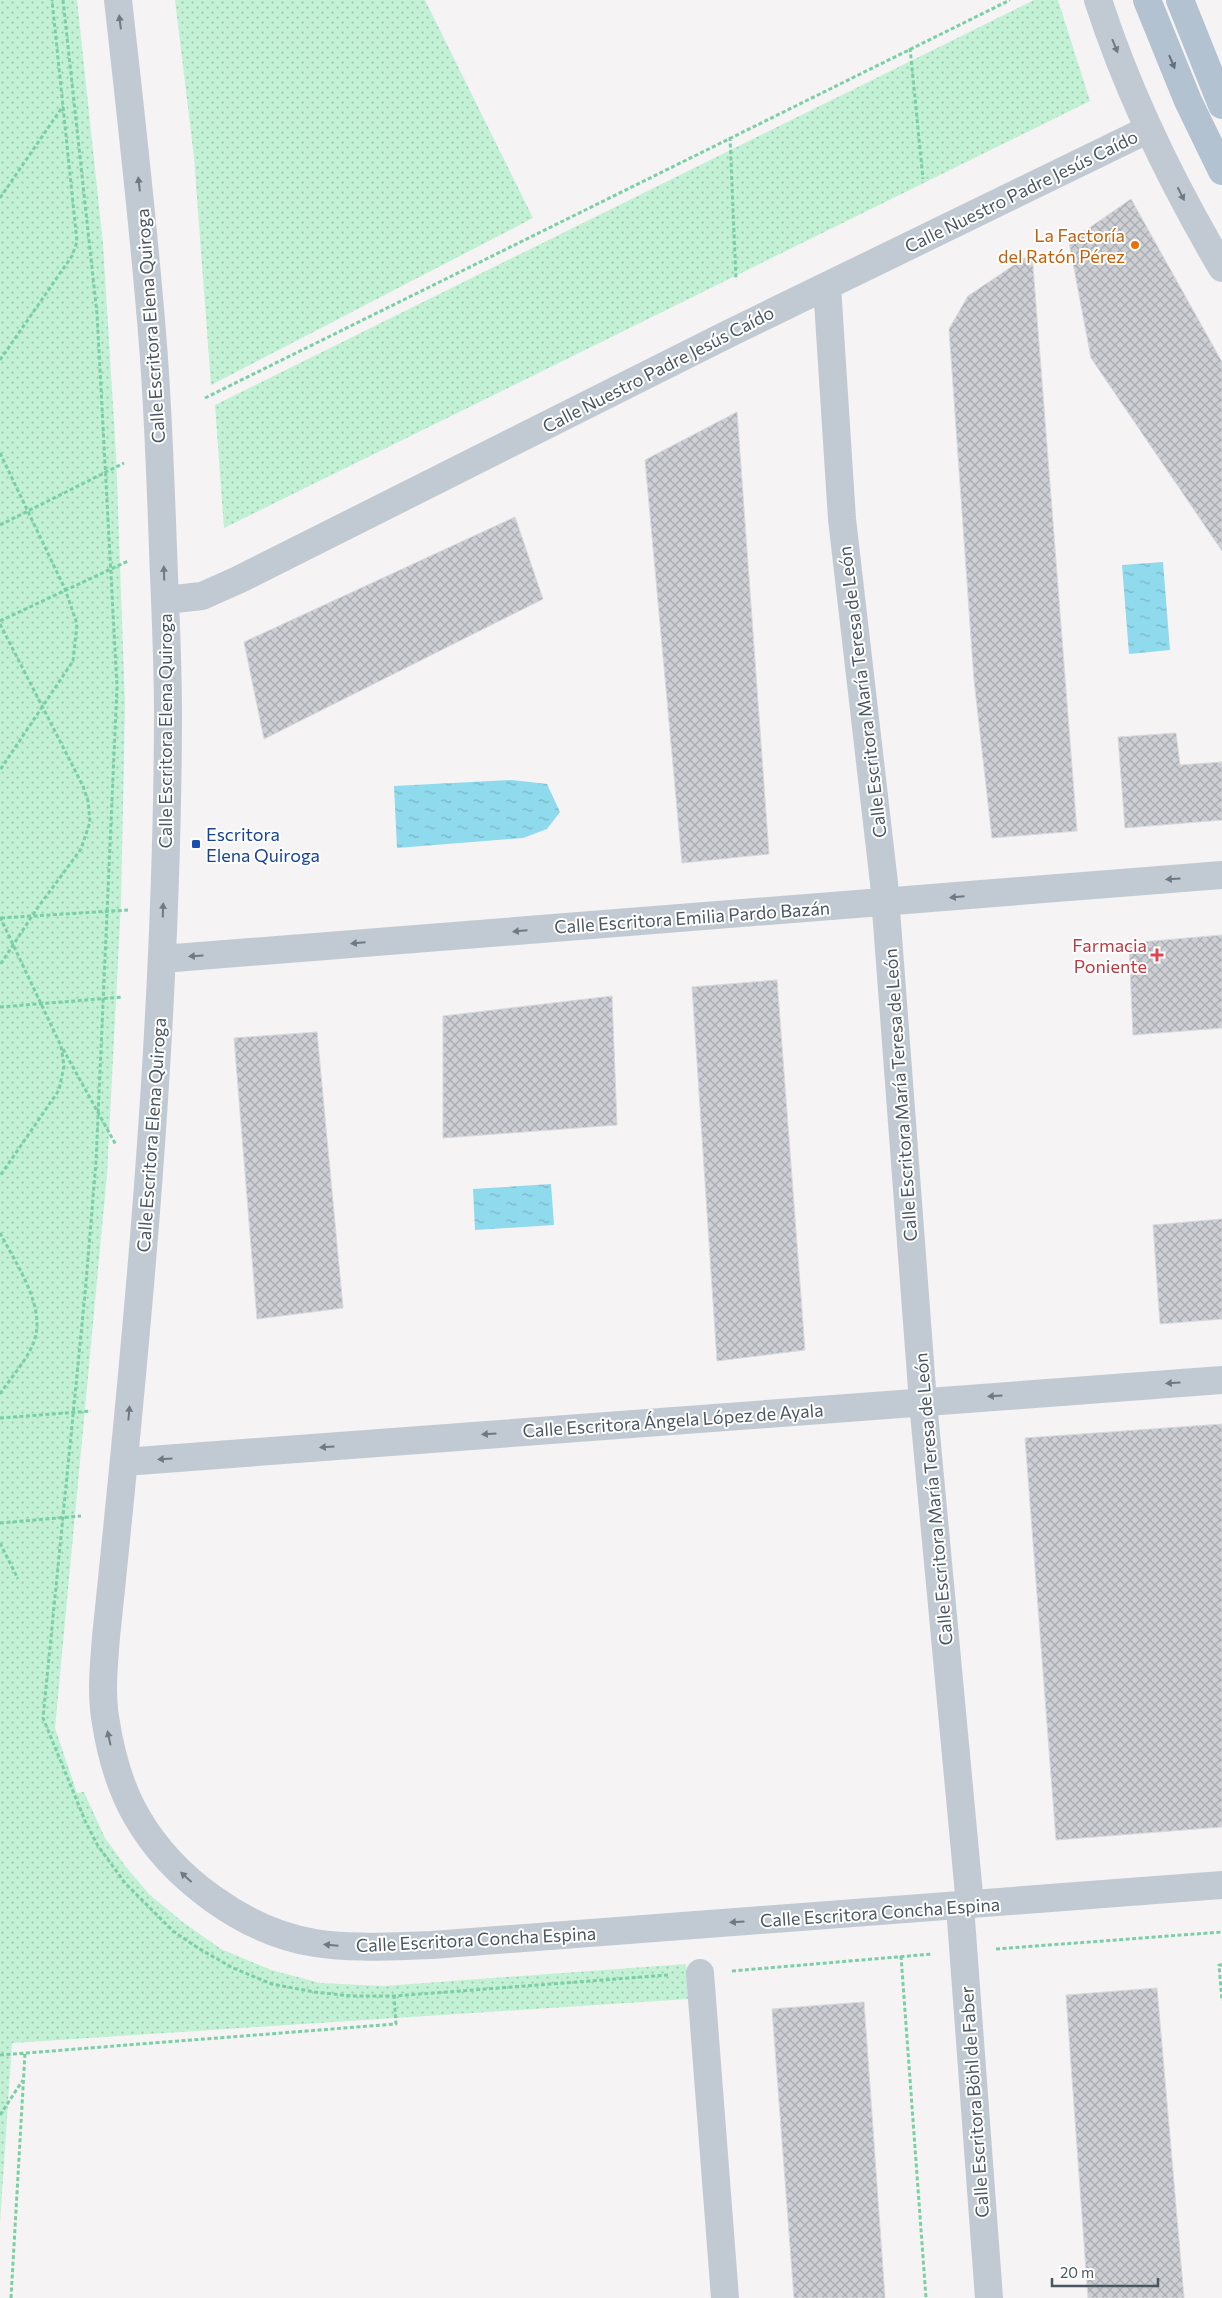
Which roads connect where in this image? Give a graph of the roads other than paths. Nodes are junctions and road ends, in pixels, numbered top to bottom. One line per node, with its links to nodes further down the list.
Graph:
1 (118, 0): 10 (street, Calle Escritora Elena Quiroga, one-way to 1)
2 (1098, 0): 6 (street, one-way to 6)
3 (1147, 0): 7 (main road, one-way to 7)
4 (1180, 0): 5 (main road)
5 (1222, 105)
6 (1148, 129): 8 (street, one-way to 8); 9 (street, Calle Nuestro Padre Jesús Caído)
7 (1222, 171)
8 (1222, 268)
9 (827, 286): 10 (street, Calle Nuestro Padre Jesús Caído); 12 (street, Calle Escritora María Teresa de León)
10 (165, 600): 13 (street, Calle Escritora Elena Quiroga, one-way to 10)
11 (1222, 876): 12 (street, Calle Escritora Emilia Pardo Bazán, one-way to 12)
12 (886, 903): 13 (street, Calle Escritora Emilia Pardo Bazán, one-way to 13); 15 (street, Calle Escritora María Teresa de León)
13 (162, 959): 16 (street, Calle Escritora Elena Quiroga, one-way to 13)
14 (1222, 1380): 15 (street, Calle Escritora Ángela López de Ayala, one-way to 15)
15 (923, 1402): 16 (street, Calle Escritora Ángela López de Ayala, one-way to 16); 18 (street, Calle Escritora María Teresa de León)
16 (124, 1462): 18 (street, Calle Escritora Concha Espina, one-way to 16)
17 (1222, 1885): 18 (street, Calle Escritora Concha Espina)
18 (965, 1905): 21 (street, Calle Escritora Böhl de Faber)
19 (700, 1973): 20 (street)
20 (725, 2298)
21 (989, 2298)

